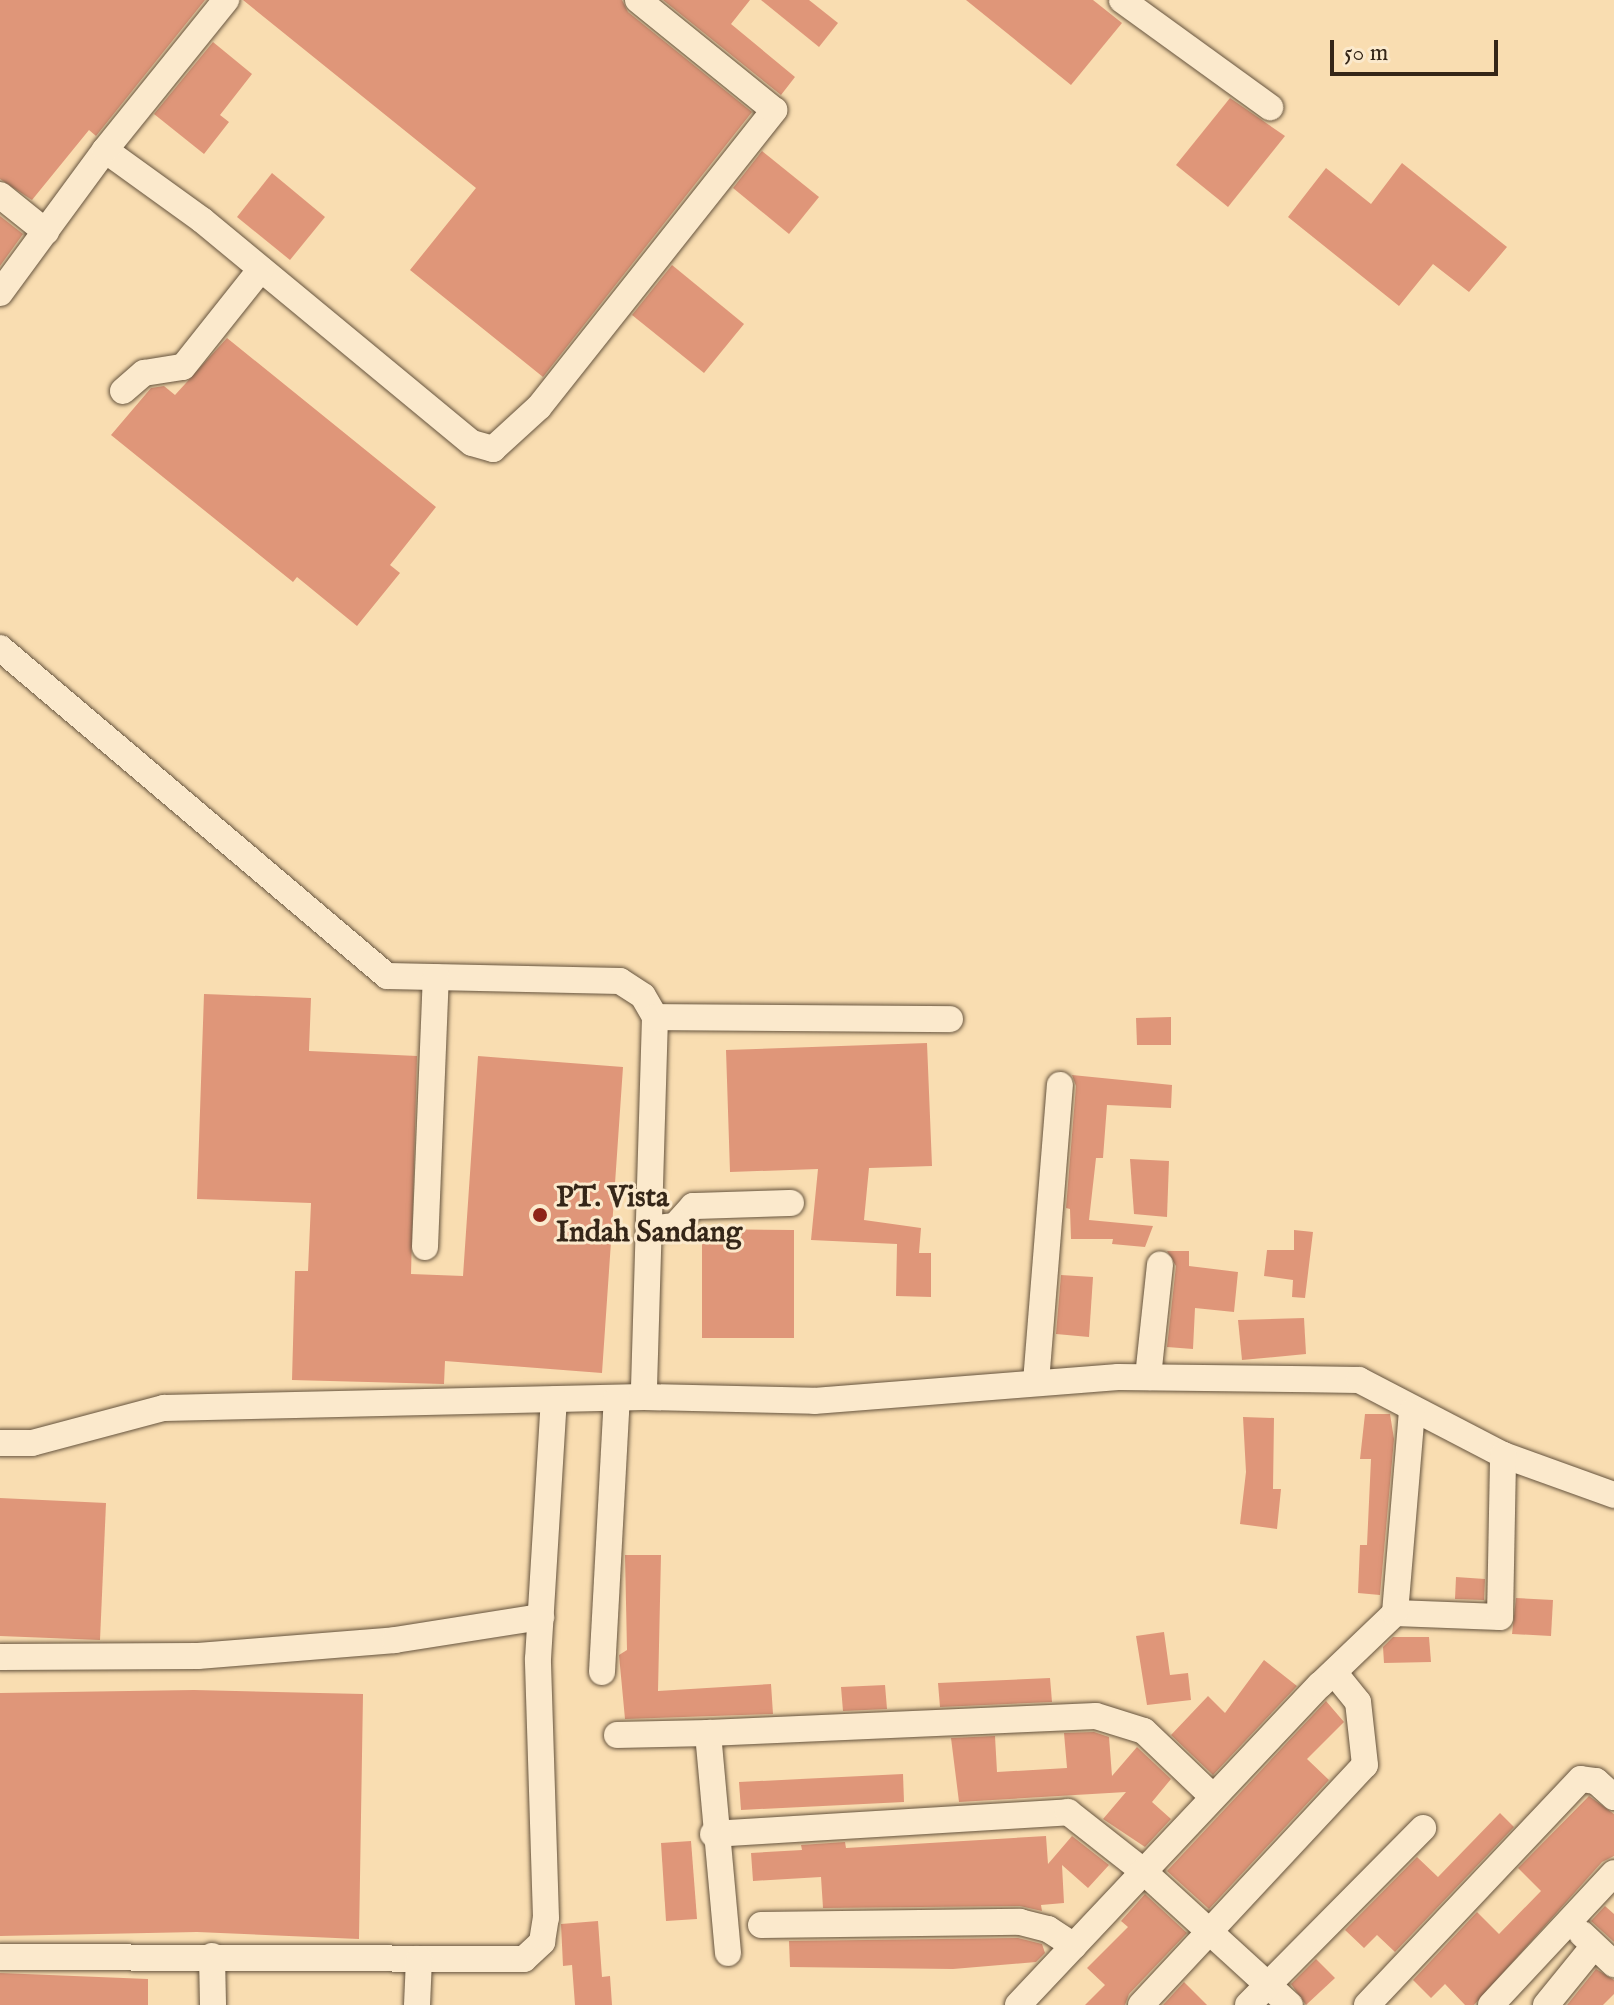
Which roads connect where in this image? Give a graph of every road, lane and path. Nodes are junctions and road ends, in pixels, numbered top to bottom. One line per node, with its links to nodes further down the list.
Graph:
1 (226, 0): 5 (street)
2 (638, 0): 8 (street)
3 (1122, 0): 4 (street)
4 (1270, 107)
5 (105, 150): 7 (street); 8 (street)
6 (0, 195): 7 (street)
7 (46, 232): 9 (street)
8 (261, 269): 10 (street)
9 (0, 293)
10 (123, 391)
11 (0, 648): 12 (street)
12 (436, 977): 13 (street); 18 (street)
13 (655, 1017): 14 (street); 17 (street)
14 (950, 1019)
15 (1060, 1085): 21 (street)
16 (791, 1203): 17 (street)
17 (649, 1229): 22 (street)
18 (425, 1247)
19 (1160, 1265): 20 (street)
20 (1148, 1377): 21 (street); 25 (street)
21 (1036, 1382): 22 (street)
22 (644, 1397): 23 (street)
23 (617, 1398): 24 (street); 32 (street)
24 (554, 1399): 26 (street); 30 (street)
25 (1412, 1412): 27 (street); 29 (street)
26 (0, 1443)
27 (1503, 1455): 28 (street); 29 (street)
28 (1614, 1495)
29 (1395, 1613): 33 (street)
30 (541, 1617): 31 (street); 50 (street)
31 (0, 1657)
32 (602, 1672)
33 (1334, 1672): 36 (street); 44 (street)
34 (708, 1733): 35 (street); 36 (street); 39 (street)
35 (617, 1735)
36 (1213, 1797): 40 (street)
37 (1614, 1797): 59 (street)
38 (1423, 1828): 52 (street)
39 (713, 1834): 40 (street); 47 (street)
40 (1143, 1871): 44 (street); 45 (street)
41 (1614, 1873): 42 (street)
42 (1567, 1921): 46 (street); 60 (street)
43 (761, 1925): 45 (street)
44 (1212, 1930): 52 (street); 56 (street)
45 (1074, 1946): 55 (street)
46 (1594, 1946): 51 (street); 61 (street)
47 (728, 1953)
48 (212, 1956): 49 (street); 50 (street); 53 (street)
49 (0, 1957)
50 (419, 1959): 54 (street)
51 (1614, 1964)
52 (1269, 1983): 57 (street); 58 (street)
53 (213, 2005)
54 (417, 2005)
55 (1018, 2005)
56 (1141, 2005)
57 (1248, 2005)
58 (1290, 2005)
59 (1367, 2005)
60 (1491, 2005)
61 (1546, 2005)

